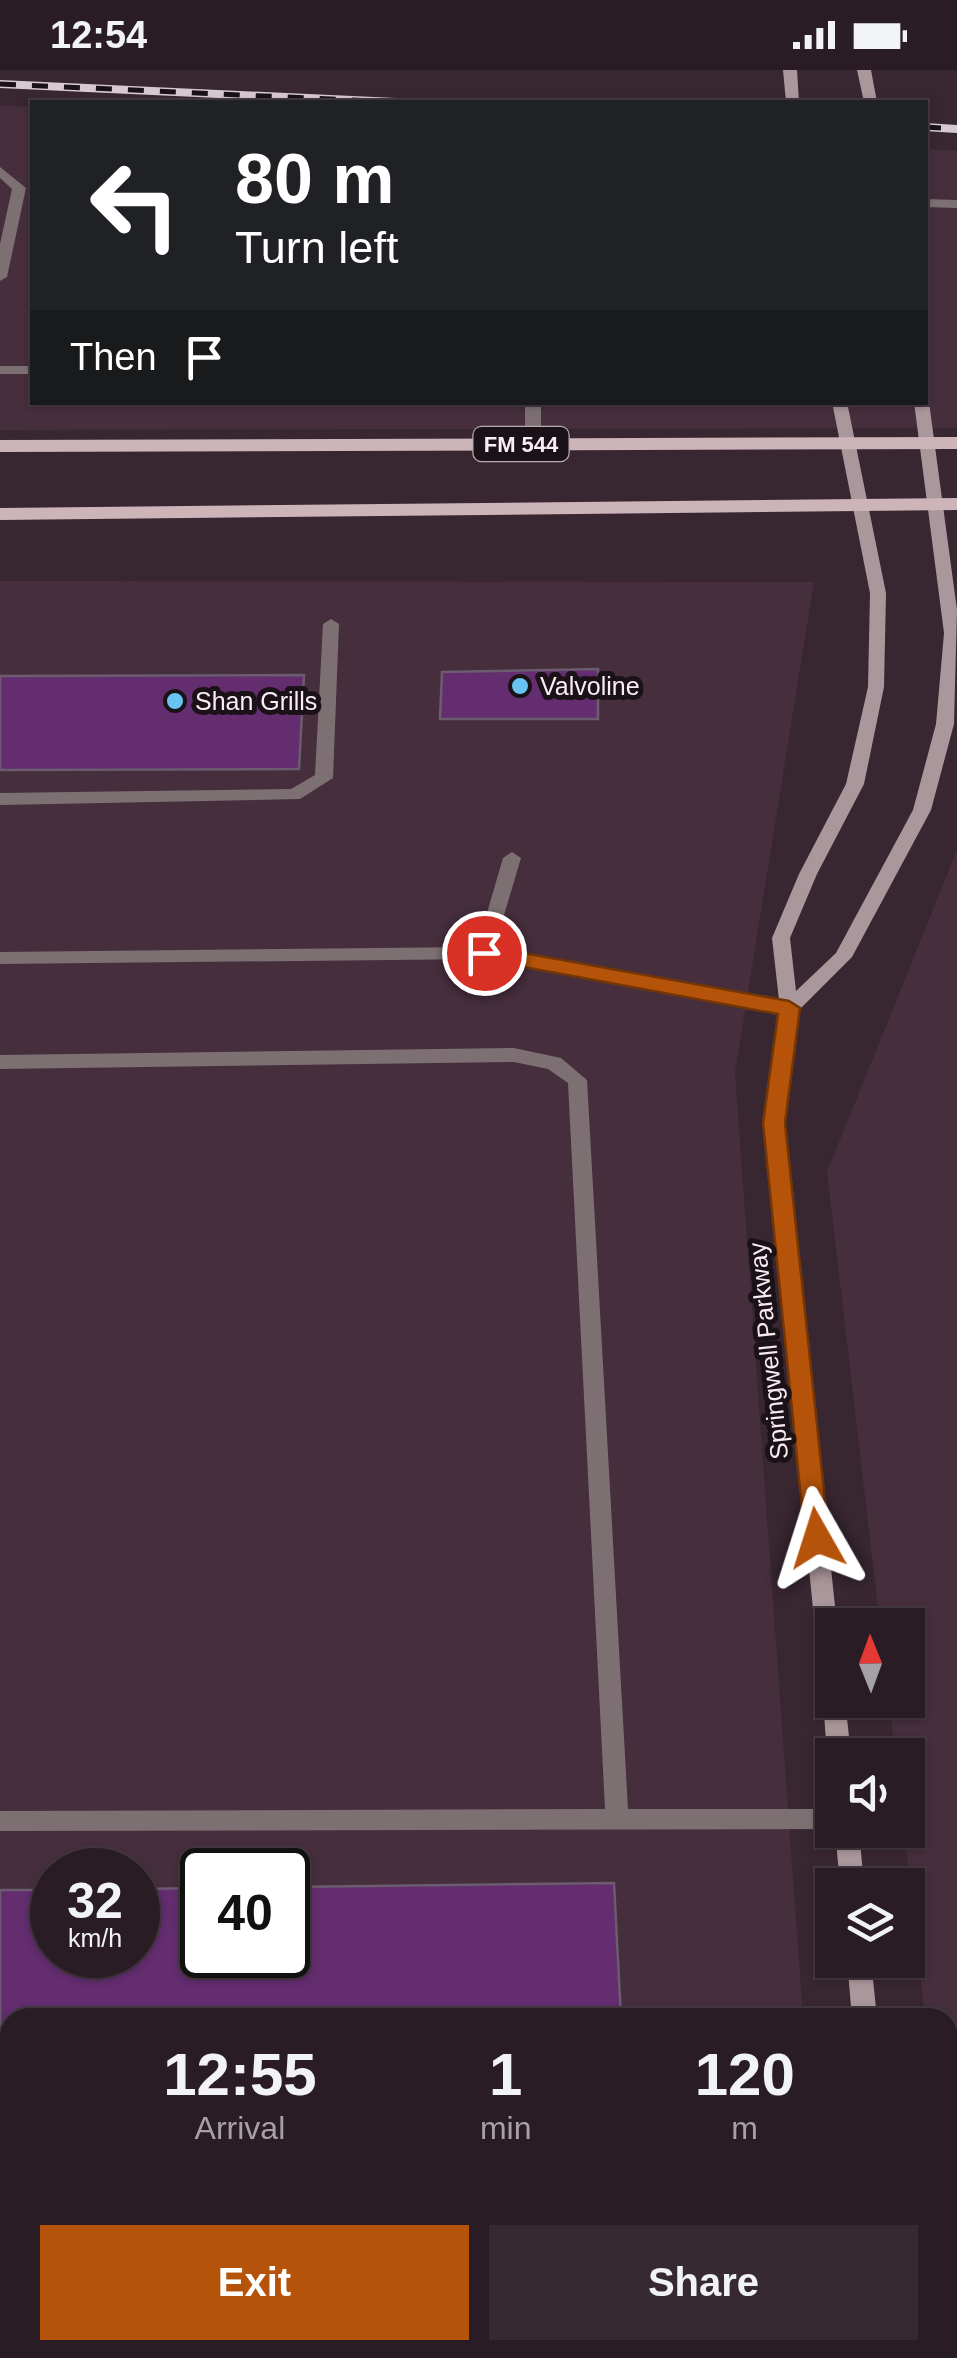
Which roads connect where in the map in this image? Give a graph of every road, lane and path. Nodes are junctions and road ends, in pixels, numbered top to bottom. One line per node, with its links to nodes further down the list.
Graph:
1 (790, 70): 3 (street)
2 (864, 70): 4 (street)
3 (793, 100)
4 (871, 100)
5 (0, 171): 8 (lane)
6 (928, 202): 7 (lane)
7 (957, 204)
8 (0, 277)
9 (0, 370): 10 (lane)
10 (30, 370)
11 (533, 405): 15 (lane)
12 (840, 405): 16 (street, Springwell Parkway)
13 (921, 405): 17 (street)
14 (957, 443): 17 (main road, FM 544 / FM 544)
15 (534, 444): 16 (main road, FM 544 / FM 544); 18 (main road, FM 544 / FM 544)
16 (846, 444): 17 (main road, FM 544 / FM 544); 20 (street, Springwell Parkway)
17 (927, 444): 19 (street)
18 (0, 446)
19 (947, 504): 20 (main road); 27 (street)
20 (860, 505): 21 (main road); 27 (street, Springwell Parkway)
21 (0, 514)
22 (332, 624): 23 (lane)
23 (0, 798)
24 (512, 858): 25 (lane)
25 (484, 953): 26 (lane); 27 (lane)
26 (0, 958)
27 (789, 1008): 29 (street, Springwell Parkway)
28 (0, 1062): 30 (lane)
29 (824, 1608)
30 (618, 1819): 31 (lane); 32 (lane)
31 (815, 1819)
32 (0, 1821)
33 (861, 1978): 34 (street)
34 (864, 2008)

